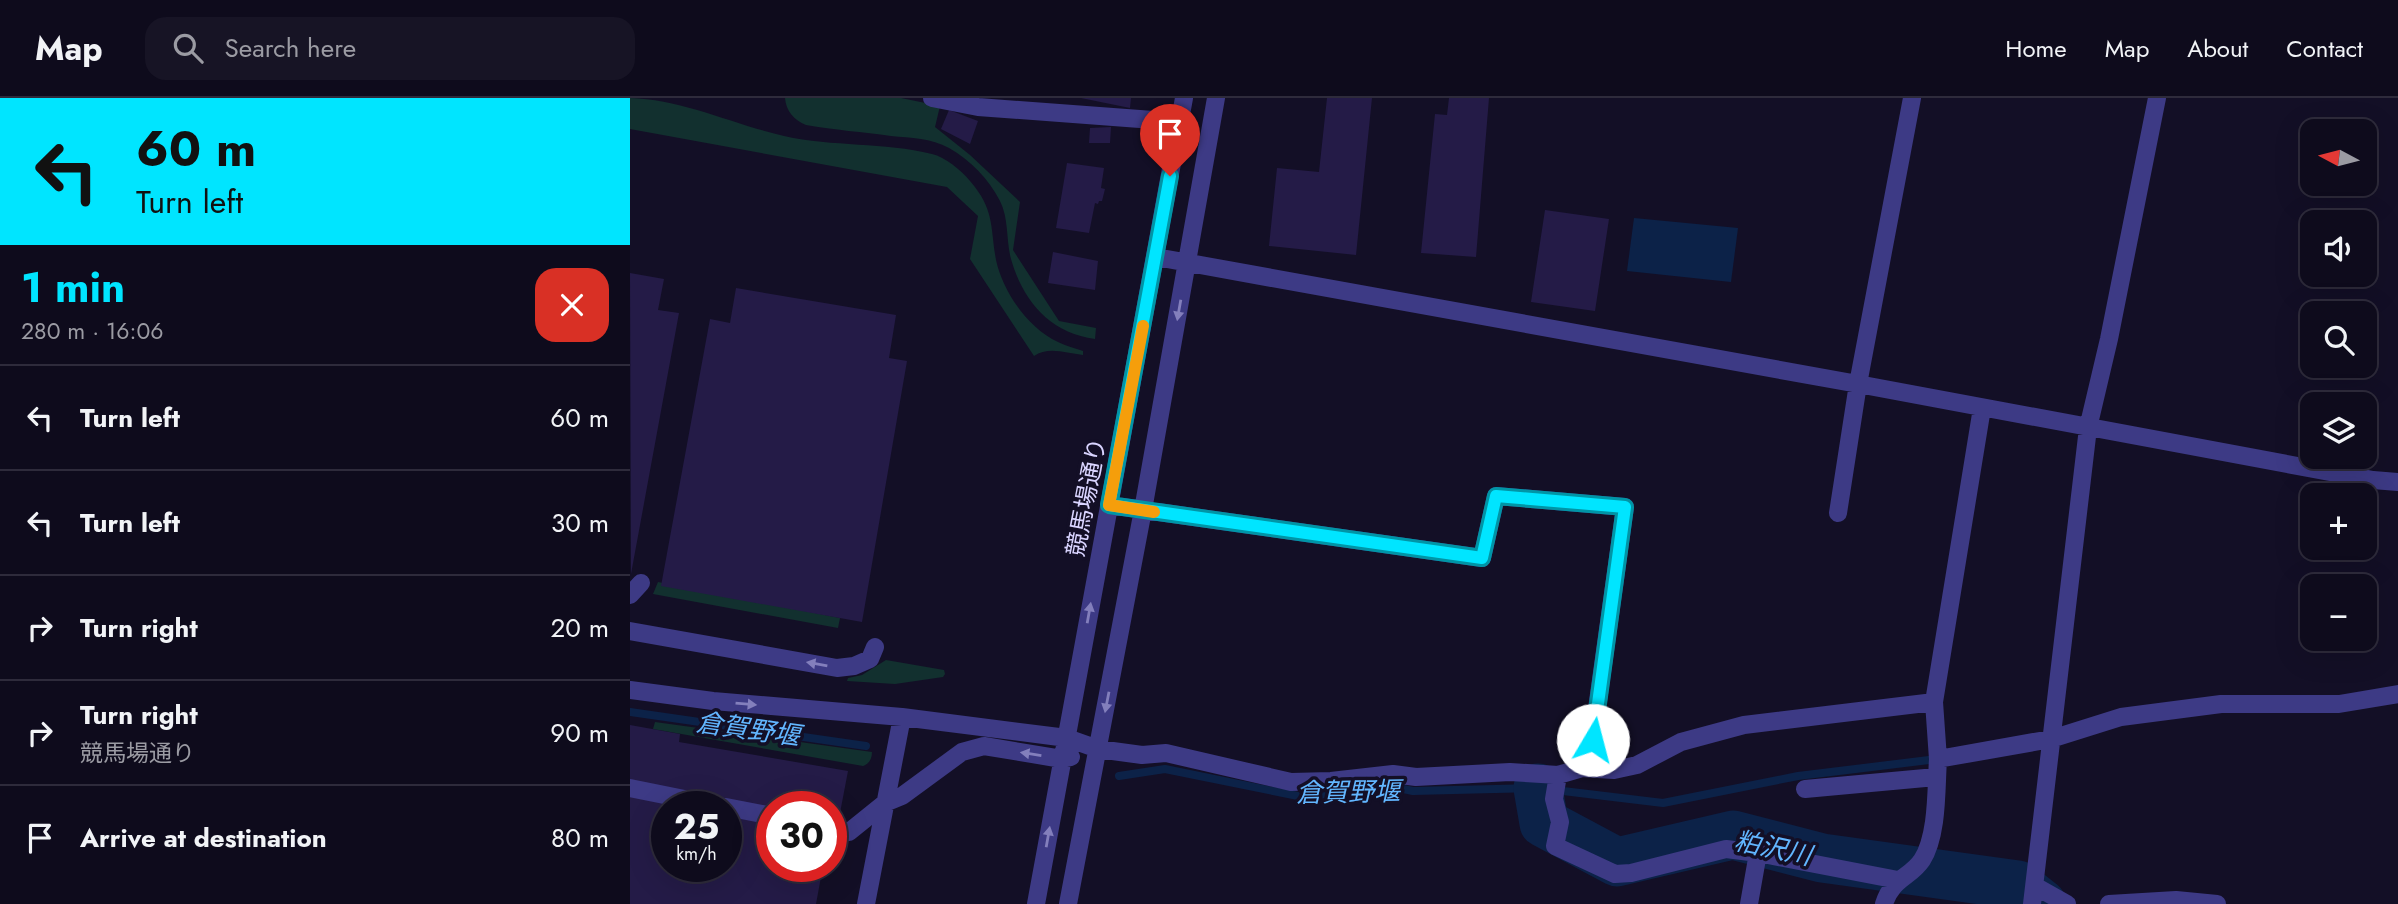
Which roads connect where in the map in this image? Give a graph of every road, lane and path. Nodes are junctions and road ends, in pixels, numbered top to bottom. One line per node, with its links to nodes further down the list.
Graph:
1 (932, 98): 6 (street)
2 (1184, 98): 6 (street, 競馬場通り)
3 (1216, 98): 8 (street)
4 (1912, 98): 9 (street)
5 (2157, 98): 11 (street)
6 (1180, 122): 7 (street, 競馬場通り)
7 (1156, 257): 8 (street); 13 (street, 競馬場通り)
8 (1187, 262): 9 (street); 14 (street, one-way to 14)
9 (1858, 384): 10 (street); 15 (street)
10 (1982, 408): 11 (street); 20 (street)
11 (2088, 428): 12 (street); 23 (street)
12 (2398, 482)
13 (1109, 505): 14 (street); 22 (street, 競馬場通り, one-way to 13)
14 (1143, 510): 24 (street, one-way to 24); 27 (street)
15 (1838, 513)
16 (630, 631): 17 (street, one-way to 16)
17 (875, 647)
18 (630, 690): 21 (street, one-way to 21)
19 (2398, 694): 23 (street)
20 (1934, 702): 26 (street); 27 (street)
21 (902, 717): 22 (street); 33 (street)
22 (1067, 738): 24 (street); 25 (street, 競馬場通り)
23 (2051, 739): 26 (street); 37 (street)
24 (1098, 749): 25 (street); 28 (street); 40 (street)
25 (1062, 759): 33 (street, one-way to 33); 39 (street, 競馬場通り, one-way to 25)
26 (1938, 759): 29 (street)
27 (1581, 768): 28 (street)
28 (1558, 775): 35 (street)
29 (1936, 778): 31 (street); 36 (street)
30 (630, 788): 32 (street)
31 (1805, 789)
32 (651, 792)
33 (885, 803): 34 (street); 38 (street)
34 (847, 832)
35 (1758, 853): 36 (street); 41 (street)
36 (1898, 880): 42 (street)
37 (2035, 886): 43 (street); 44 (street)
38 (866, 904)
39 (1036, 904)
40 (1068, 904)
41 (1749, 904)
42 (1884, 904)
43 (2032, 904)
44 (2067, 904)
45 (2109, 904): 46 (street)
46 (2217, 904)

